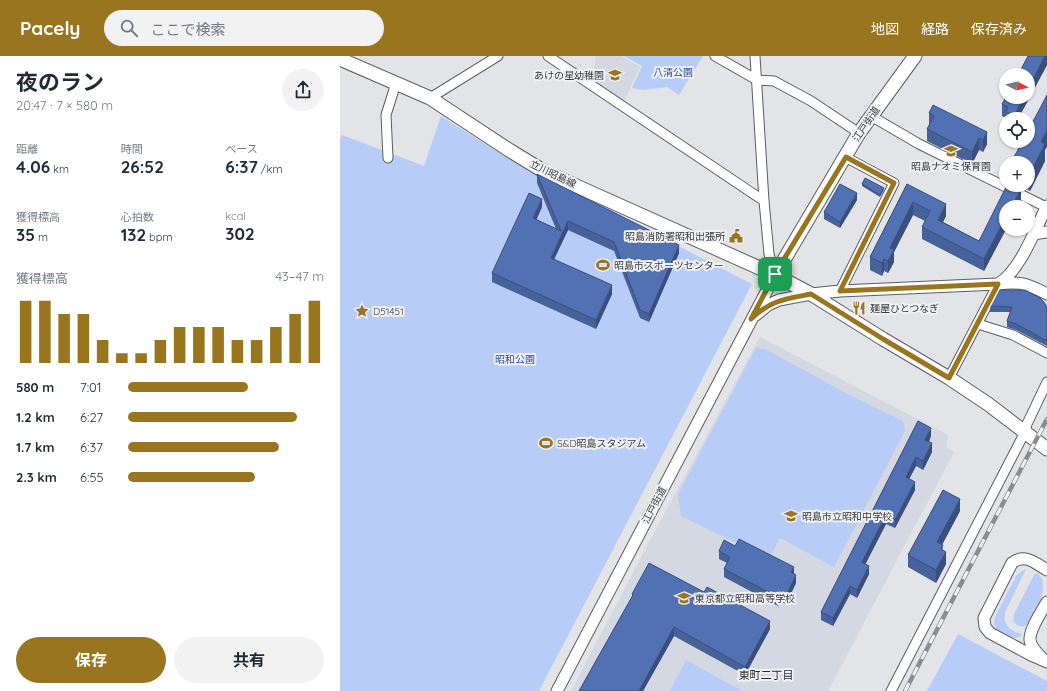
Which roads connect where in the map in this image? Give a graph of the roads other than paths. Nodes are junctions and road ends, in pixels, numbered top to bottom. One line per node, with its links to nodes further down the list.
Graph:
1 (498, 56): 9 (street)
2 (548, 56): 14 (street)
3 (715, 56): 7 (street)
4 (755, 56): 7 (street)
5 (915, 56): 10 (main road, 江戸街道)
6 (340, 59): 8 (main road, 立川昭島線)
7 (757, 80): 11 (street); 14 (street)
8 (396, 83): 9 (main road, 立川昭島線); 13 (street)
9 (430, 98): 21 (main road, 立川昭島線)
10 (871, 116): 11 (main road, 江戸街道); 15 (street)
11 (859, 133): 12 (main road, 江戸街道)
12 (846, 157): 21 (main road, 江戸街道); 24 (street)
13 (388, 158)
14 (764, 201): 21 (street)
15 (1047, 207): 16 (street)
16 (1035, 230)
17 (1047, 232): 18 (street)
18 (1035, 234)
19 (1032, 236): 20 (street)
20 (1019, 262): 22 (street); 23 (street)
21 (775, 274): 25 (main road, 立川昭島線); 27 (street, 江戸街道)
22 (998, 284): 23 (street, 江戸街道); 24 (street, 江戸街道); 28 (street)
23 (1029, 285): 26 (street, 江戸街道)
24 (840, 291): 25 (street, 江戸街道)
25 (811, 294): 27 (street, 江戸街道); 30 (main road, 立川昭島線)
26 (1047, 294)
27 (751, 319): 39 (street, 江戸街道)
28 (978, 324): 29 (street); 30 (street)
29 (1047, 353)
30 (949, 378): 32 (main road, 立川昭島線)
31 (1047, 382): 32 (street)
32 (1025, 432): 33 (main road); 40 (street)
33 (1047, 449)
34 (1047, 570): 37 (street)
35 (1047, 602): 36 (street)
36 (1031, 634): 37 (street); 38 (street)
37 (1008, 643): 38 (street)
38 (1045, 661)
39 (557, 691)
40 (891, 691)

